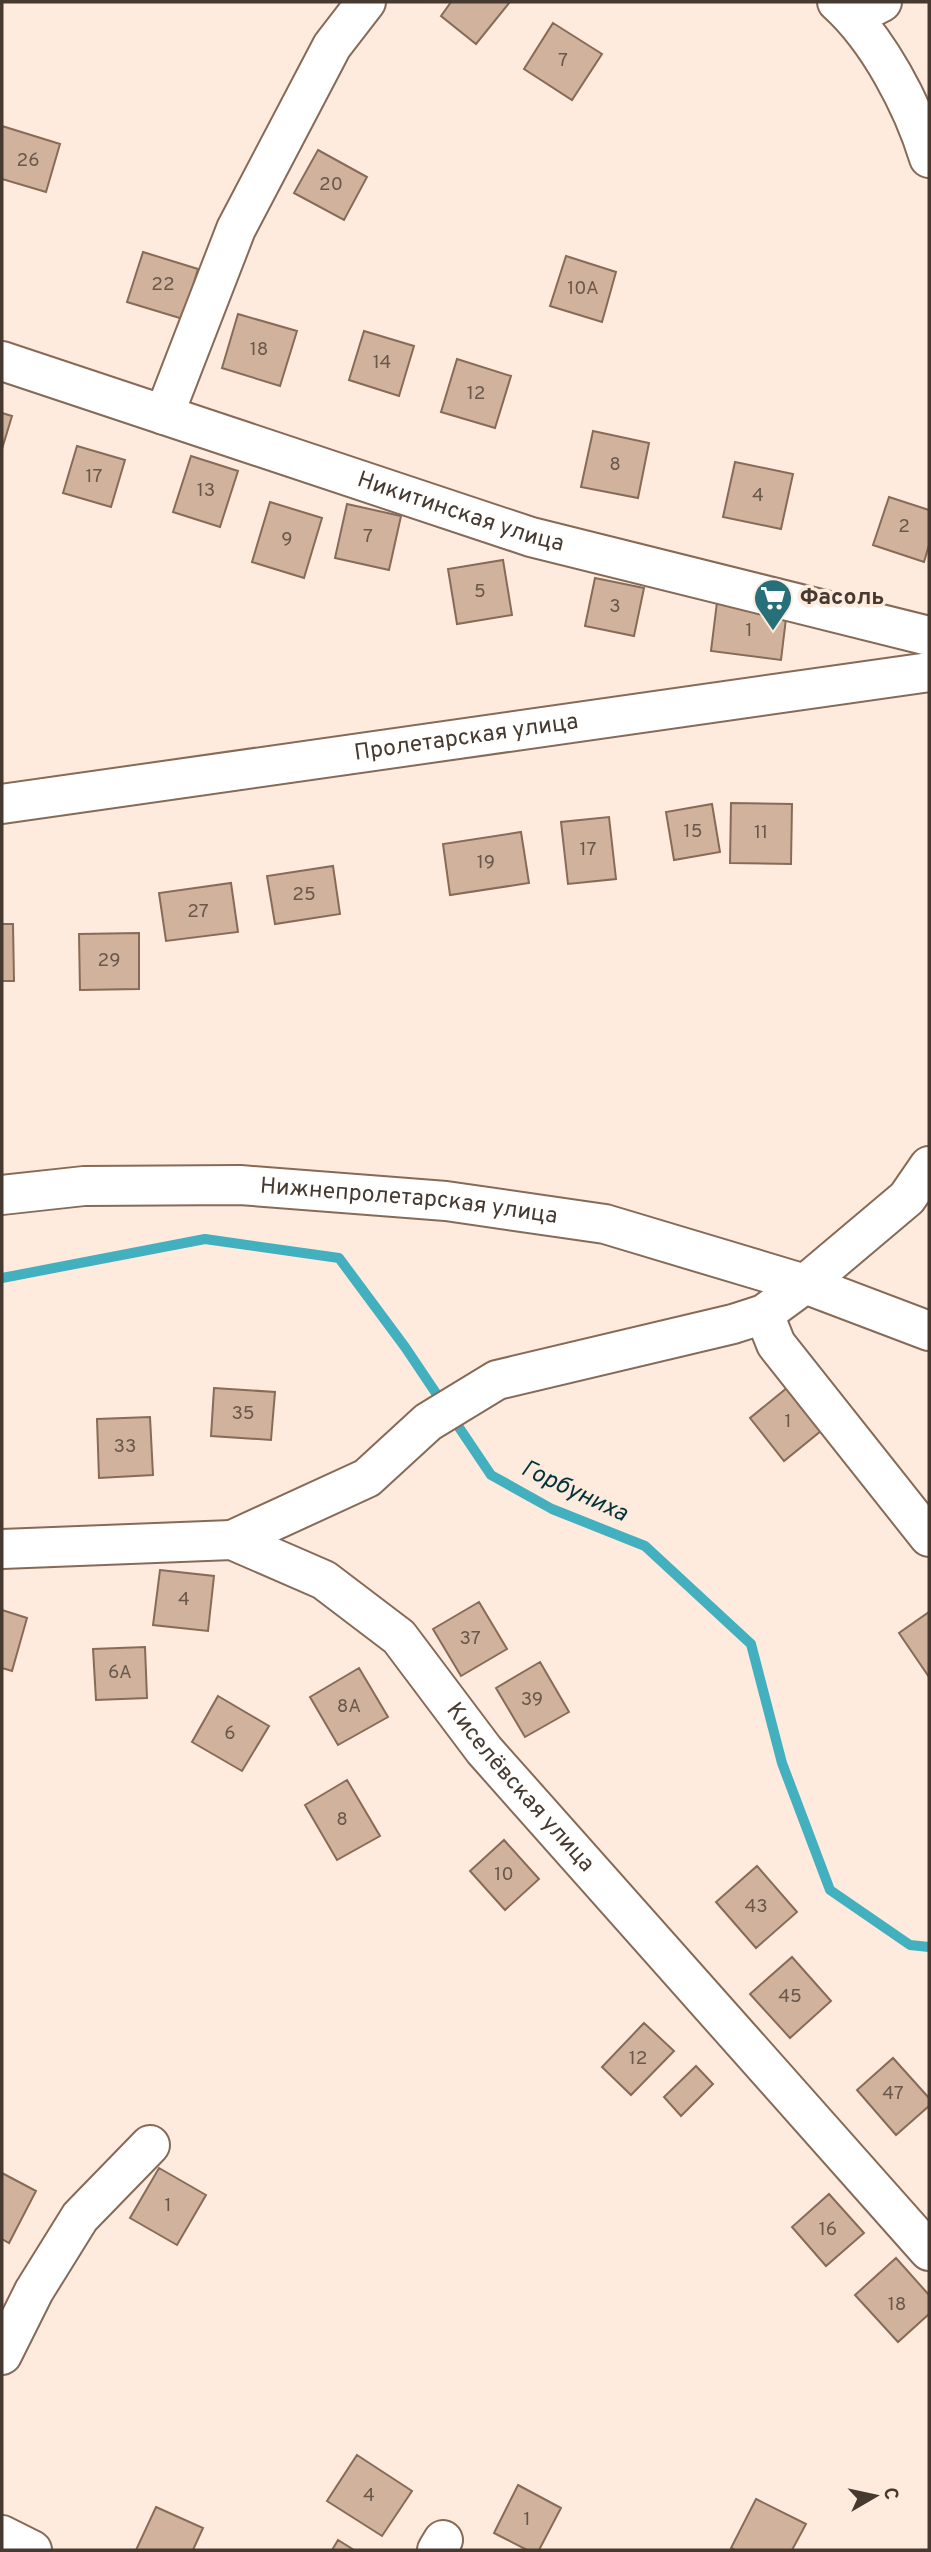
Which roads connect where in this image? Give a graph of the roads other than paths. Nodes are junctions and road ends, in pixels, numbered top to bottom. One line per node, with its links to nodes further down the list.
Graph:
1 (366, 2): 5 (street)
2 (857, 7): 3 (street)
3 (929, 158)
4 (2, 361): 5 (street, Никитинская улица)
5 (164, 415): 6 (street, Никитинская улица)
6 (929, 636)
7 (929, 671): 8 (street, Пролетарская улица)
8 (2, 804)
9 (929, 1166): 11 (street)
10 (2, 1195): 11 (street, Нижнепролетарская улица)
11 (805, 1284): 12 (street); 13 (street, Нижнепролетарская улица)
12 (764, 1314): 14 (street); 15 (street)
13 (929, 1331)
14 (929, 1537)
15 (232, 1541): 16 (street, Киселёвская улица); 18 (street, Киселёвская улица)
16 (2, 1549)
17 (150, 2145): 19 (street)
18 (929, 2251)
19 (2, 2355)
20 (2, 2535): 21 (street)
21 (32, 2550)

